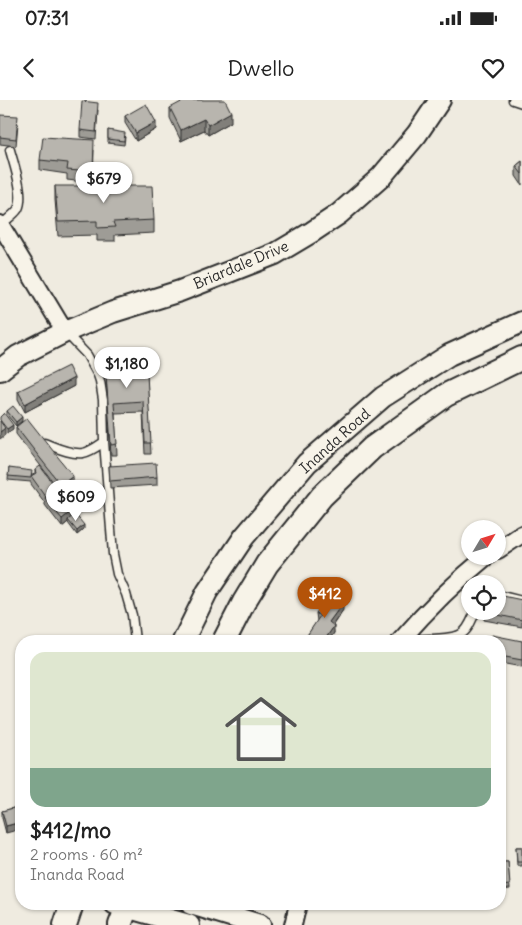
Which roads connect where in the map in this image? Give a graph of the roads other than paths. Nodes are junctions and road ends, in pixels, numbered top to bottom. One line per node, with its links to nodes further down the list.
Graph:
1 (440, 100): 7 (street, Briardale Drive)
2 (513, 100): 3 (lane)
3 (522, 103)
4 (10, 150): 5 (lane)
5 (0, 225): 7 (street)
6 (522, 322): 19 (street, Inanda Road)
7 (65, 332): 9 (street, Briardale Drive); 10 (lane)
8 (522, 358): 20 (main road, Inanda Road)
9 (0, 370)
10 (104, 442): 11 (lane); 18 (lane)
11 (44, 443)
12 (522, 534): 13 (street)
13 (506, 545)
14 (476, 565): 21 (street)
15 (506, 597): 16 (lane)
16 (522, 601)
17 (472, 620): 22 (lane)
18 (134, 635)
19 (186, 635)
20 (227, 635)
21 (406, 635)
22 (459, 635)
23 (70, 910): 27 (main road)
24 (122, 910): 28 (street)
25 (211, 910): 29 (street)
26 (297, 910): 30 (street)
27 (65, 925)
28 (189, 925)
29 (260, 925)
30 (293, 925)

